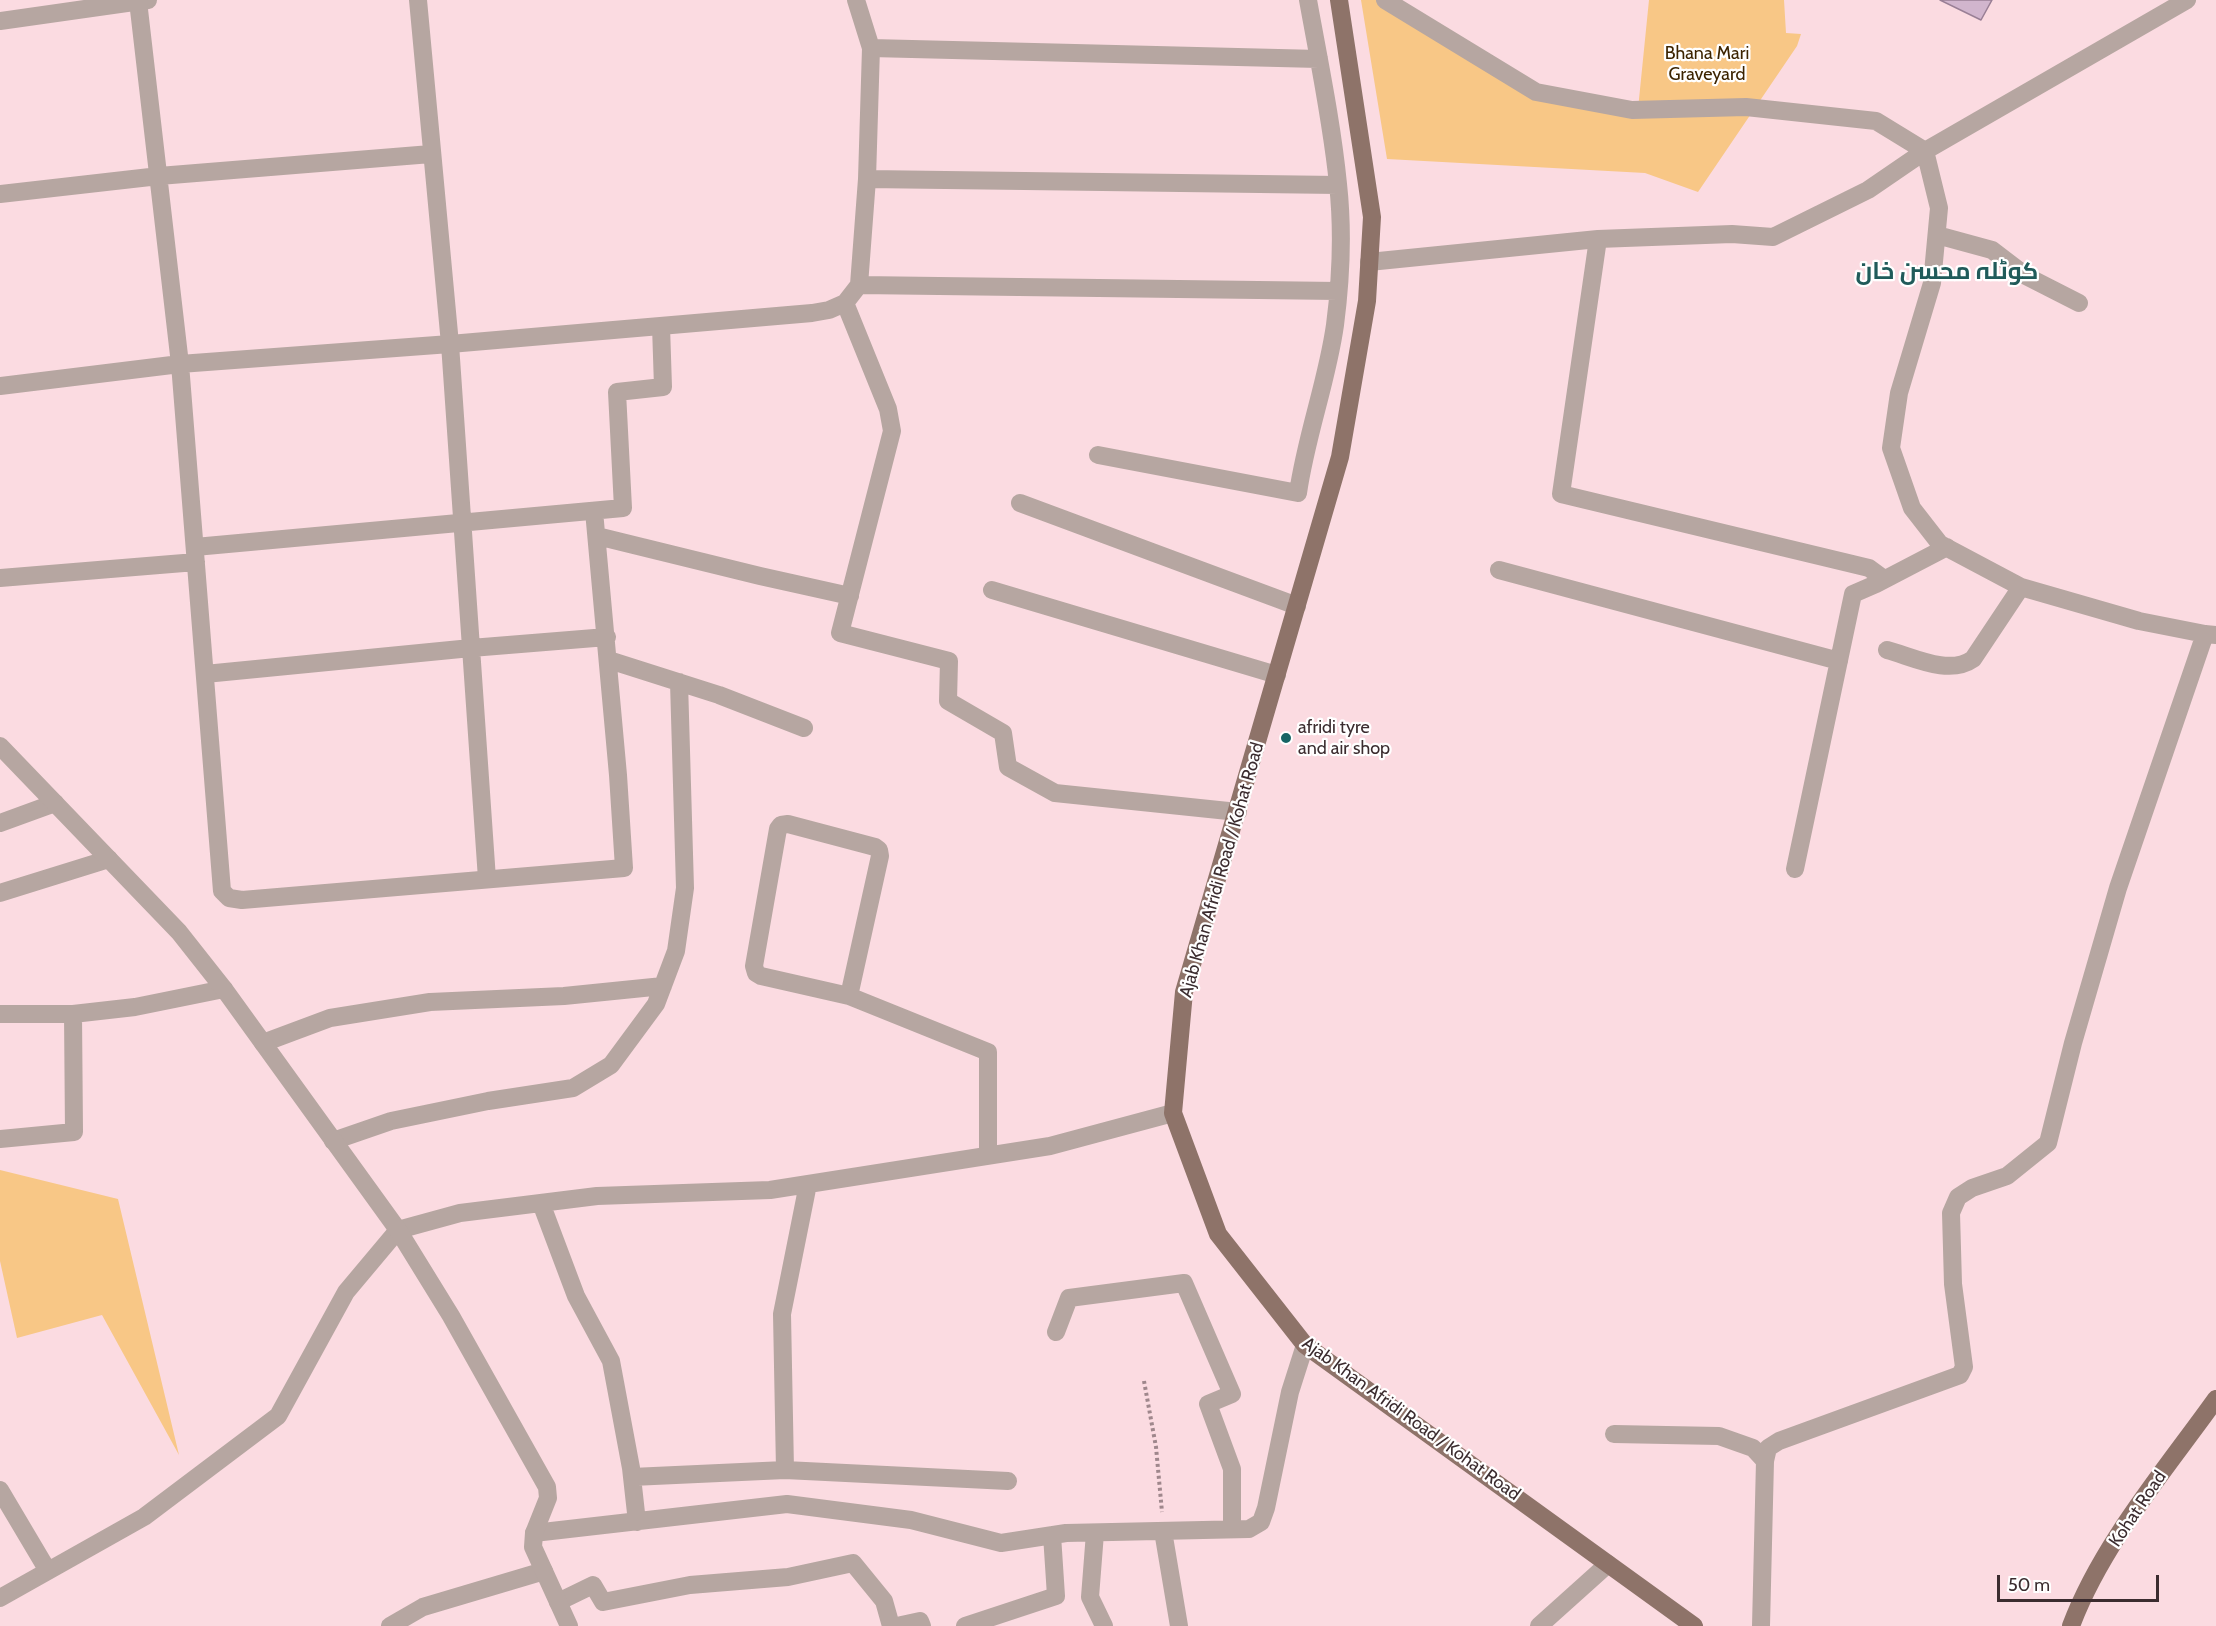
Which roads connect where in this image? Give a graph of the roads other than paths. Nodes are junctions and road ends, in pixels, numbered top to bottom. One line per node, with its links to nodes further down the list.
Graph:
1 (418, 0): 12 (street)
2 (856, 0): 9 (street)
3 (1308, 0): 10 (street)
4 (1339, 0): 19 (main road, Ajab Khan Afridi Road / Kohat Road)
5 (1385, 0): 11 (street)
6 (2187, 0): 11 (street)
7 (143, 1): 8 (street); 13 (street)
8 (0, 21)
9 (871, 48): 10 (street); 14 (street)
10 (1319, 59): 15 (street)
11 (1925, 151): 17 (street); 18 (street)
12 (431, 154): 13 (street); 25 (street)
13 (159, 176): 16 (street); 26 (street)
14 (867, 180): 15 (street); 20 (street)
15 (1338, 185): 21 (street)
16 (0, 194)
17 (1937, 235): 23 (street); 33 (street)
18 (1598, 239): 19 (street); 37 (street)
19 (1369, 262): 41 (main road, Ajab Khan Afridi Road / Kohat Road)
20 (859, 285): 21 (street); 22 (street)
21 (1338, 291): 28 (street)
22 (845, 303): 24 (street); 40 (street)
23 (2079, 303)
24 (661, 326): 25 (street); 30 (street)
25 (450, 344): 26 (street); 31 (street)
26 (180, 364): 27 (street); 34 (street)
27 (0, 386)
28 (1098, 455)
29 (1020, 503): 41 (street)
30 (594, 511): 31 (street); 32 (street)
31 (463, 524): 34 (street); 44 (street)
32 (597, 536): 40 (street); 43 (street)
33 (1947, 547): 37 (street); 38 (street)
34 (196, 555): 36 (street); 48 (street)
35 (1499, 570): 47 (street)
36 (0, 578)
37 (1884, 579): 47 (street)
38 (2021, 587): 42 (street); 45 (street)
39 (992, 590): 49 (street)
40 (850, 596): 54 (street)
41 (1297, 606): 49 (main road, Ajab Khan Afridi Road / Kohat Road)
42 (2211, 634): 77 (street)
43 (607, 637): 44 (street); 46 (street)
44 (471, 648): 48 (street); 58 (street)
45 (1887, 650)
46 (609, 660): 50 (street); 58 (street)
47 (1839, 661): 57 (street)
48 (205, 674): 58 (street)
49 (1277, 675): 54 (main road, Ajab Khan Afridi Road / Kohat Road)
50 (679, 682): 51 (street); 60 (street)
51 (804, 728)
52 (0, 746): 53 (street)
53 (55, 803): 55 (street); 56 (street)
54 (1238, 812): 66 (main road, Ajab Khan Afridi Road / Kohat Road)
55 (0, 823)
56 (109, 859): 59 (street); 61 (street)
57 (1795, 869)
58 (487, 879)
59 (0, 893)
60 (663, 986): 65 (street); 68 (street)
61 (224, 989): 64 (street); 65 (street)
62 (849, 996): 62 (street); 69 (street)
63 (0, 1014): 64 (street)
64 (73, 1014): 67 (street)
65 (262, 1043): 68 (street)
66 (1173, 1113): 69 (street); 74 (main road, Ajab Khan Afridi Road / Kohat Road)
67 (0, 1139)
68 (333, 1141): 72 (street)
69 (988, 1156): 70 (street)
70 (808, 1184): 71 (street); 78 (street)
71 (541, 1203): 72 (street); 79 (street)
72 (398, 1230): 85 (street); 89 (street)
73 (1056, 1332): 83 (street)
74 (1305, 1345): 83 (street); 88 (main road, Ajab Khan Afridi Road / Kohat Road)
75 (2216, 1399): 104 (main road, Kohat Road)
76 (1614, 1434): 77 (street)
77 (1765, 1461): 103 (street)
78 (785, 1470): 79 (street); 80 (street)
79 (632, 1478): 82 (street)
80 (1008, 1480)
81 (0, 1490): 89 (street)
82 (637, 1522): 85 (street); 87 (street)
83 (1232, 1529): 84 (street)
84 (1163, 1531): 86 (street); 100 (street)
85 (534, 1533): 90 (street)
86 (1095, 1533): 87 (street); 99 (street)
87 (1052, 1535): 98 (street)
88 (1608, 1564): 101 (street); 102 (main road, Ajab Khan Afridi Road / Kohat Road)
89 (48, 1571): 91 (street)
90 (544, 1571): 92 (street); 93 (street)
91 (0, 1598)
92 (558, 1602): 94 (street); 95 (street)
93 (390, 1626)
94 (569, 1626)
95 (891, 1626)
96 (897, 1626): 97 (street)
97 (922, 1626)
98 (964, 1626)
99 (1104, 1626)
100 (1179, 1626)
101 (1539, 1626)
102 (1694, 1626)
103 (1761, 1626)
104 (2071, 1626)

